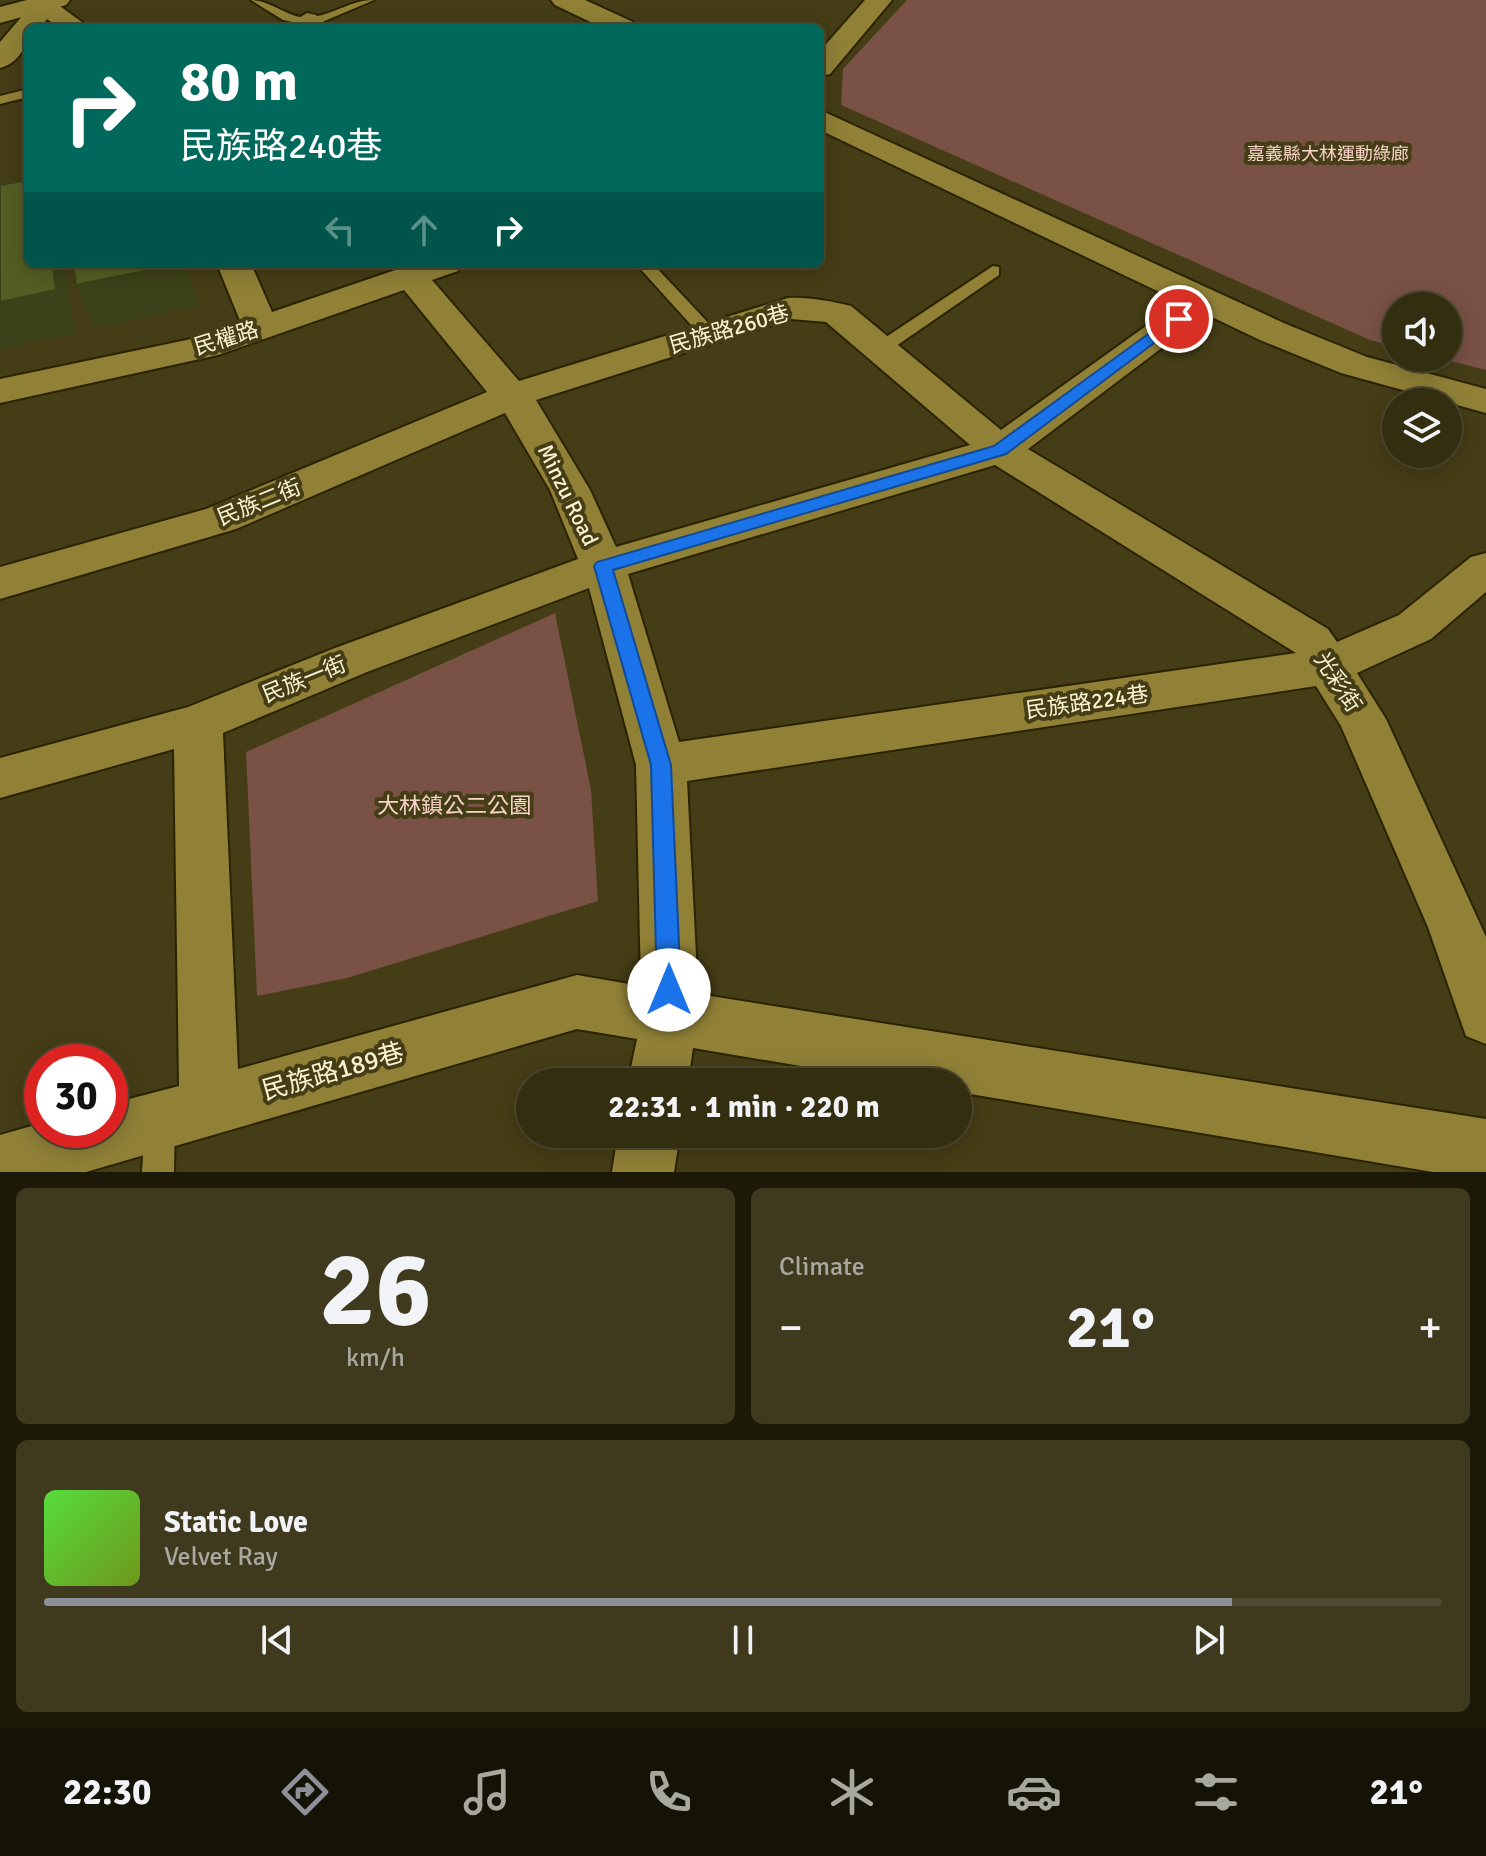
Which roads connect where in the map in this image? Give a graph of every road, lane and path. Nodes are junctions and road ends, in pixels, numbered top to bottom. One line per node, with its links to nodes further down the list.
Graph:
1 (257, 0): 9 (lane)
2 (368, 0): 10 (lane)
3 (564, 0): 11 (street)
4 (879, 0): 14 (street)
5 (50, 3): 6 (street); 7 (street); 8 (street)
6 (0, 15)
7 (32, 24)
8 (73, 24)
9 (303, 24)
10 (312, 24)
11 (615, 24)
12 (24, 33): 13 (street)
13 (0, 60)
14 (824, 63)
15 (24, 94): 16 (lane)
16 (0, 100)
17 (824, 121): 22 (street)
18 (236, 268): 23 (street)
19 (648, 268): 24 (lane)
20 (429, 271): 23 (street, 民權路); 27 (street, Minzu Road)
21 (993, 271): 25 (lane)
22 (1204, 300): 28 (street); 29 (street)
23 (261, 328): 26 (street, 民權路)
24 (708, 333): 25 (street, 民族路260巷); 27 (street, 民族路260巷)
25 (880, 349): 29 (street, 民族路260巷)
26 (0, 391)
27 (510, 396): 30 (street, Minzu Road); 32 (street, 民族二街)
28 (1486, 401)
29 (1000, 450): 30 (street, 民族一街); 33 (street, 光彩街)
30 (603, 566): 34 (street, 民族一街); 35 (street, Minzu Road)
31 (1486, 568): 33 (street, 民族路224巷)
32 (0, 583)
33 (1328, 666): 35 (street, 民族路224巷); 37 (street, 光彩街)
34 (198, 723): 36 (street, 民族一街); 40 (street)
35 (661, 765): 38 (street, Minzu Road)
36 (0, 778)
37 (1486, 1017)
38 (669, 1020): 39 (street, Minzu Road); 40 (street, 民族路189巷); 42 (street, 民族路189巷)
39 (660, 1068)
40 (176, 1133): 43 (street, 民族路189巷)
41 (647, 1148): 44 (street)
42 (1486, 1150)
43 (0, 1166)
44 (643, 1172)

